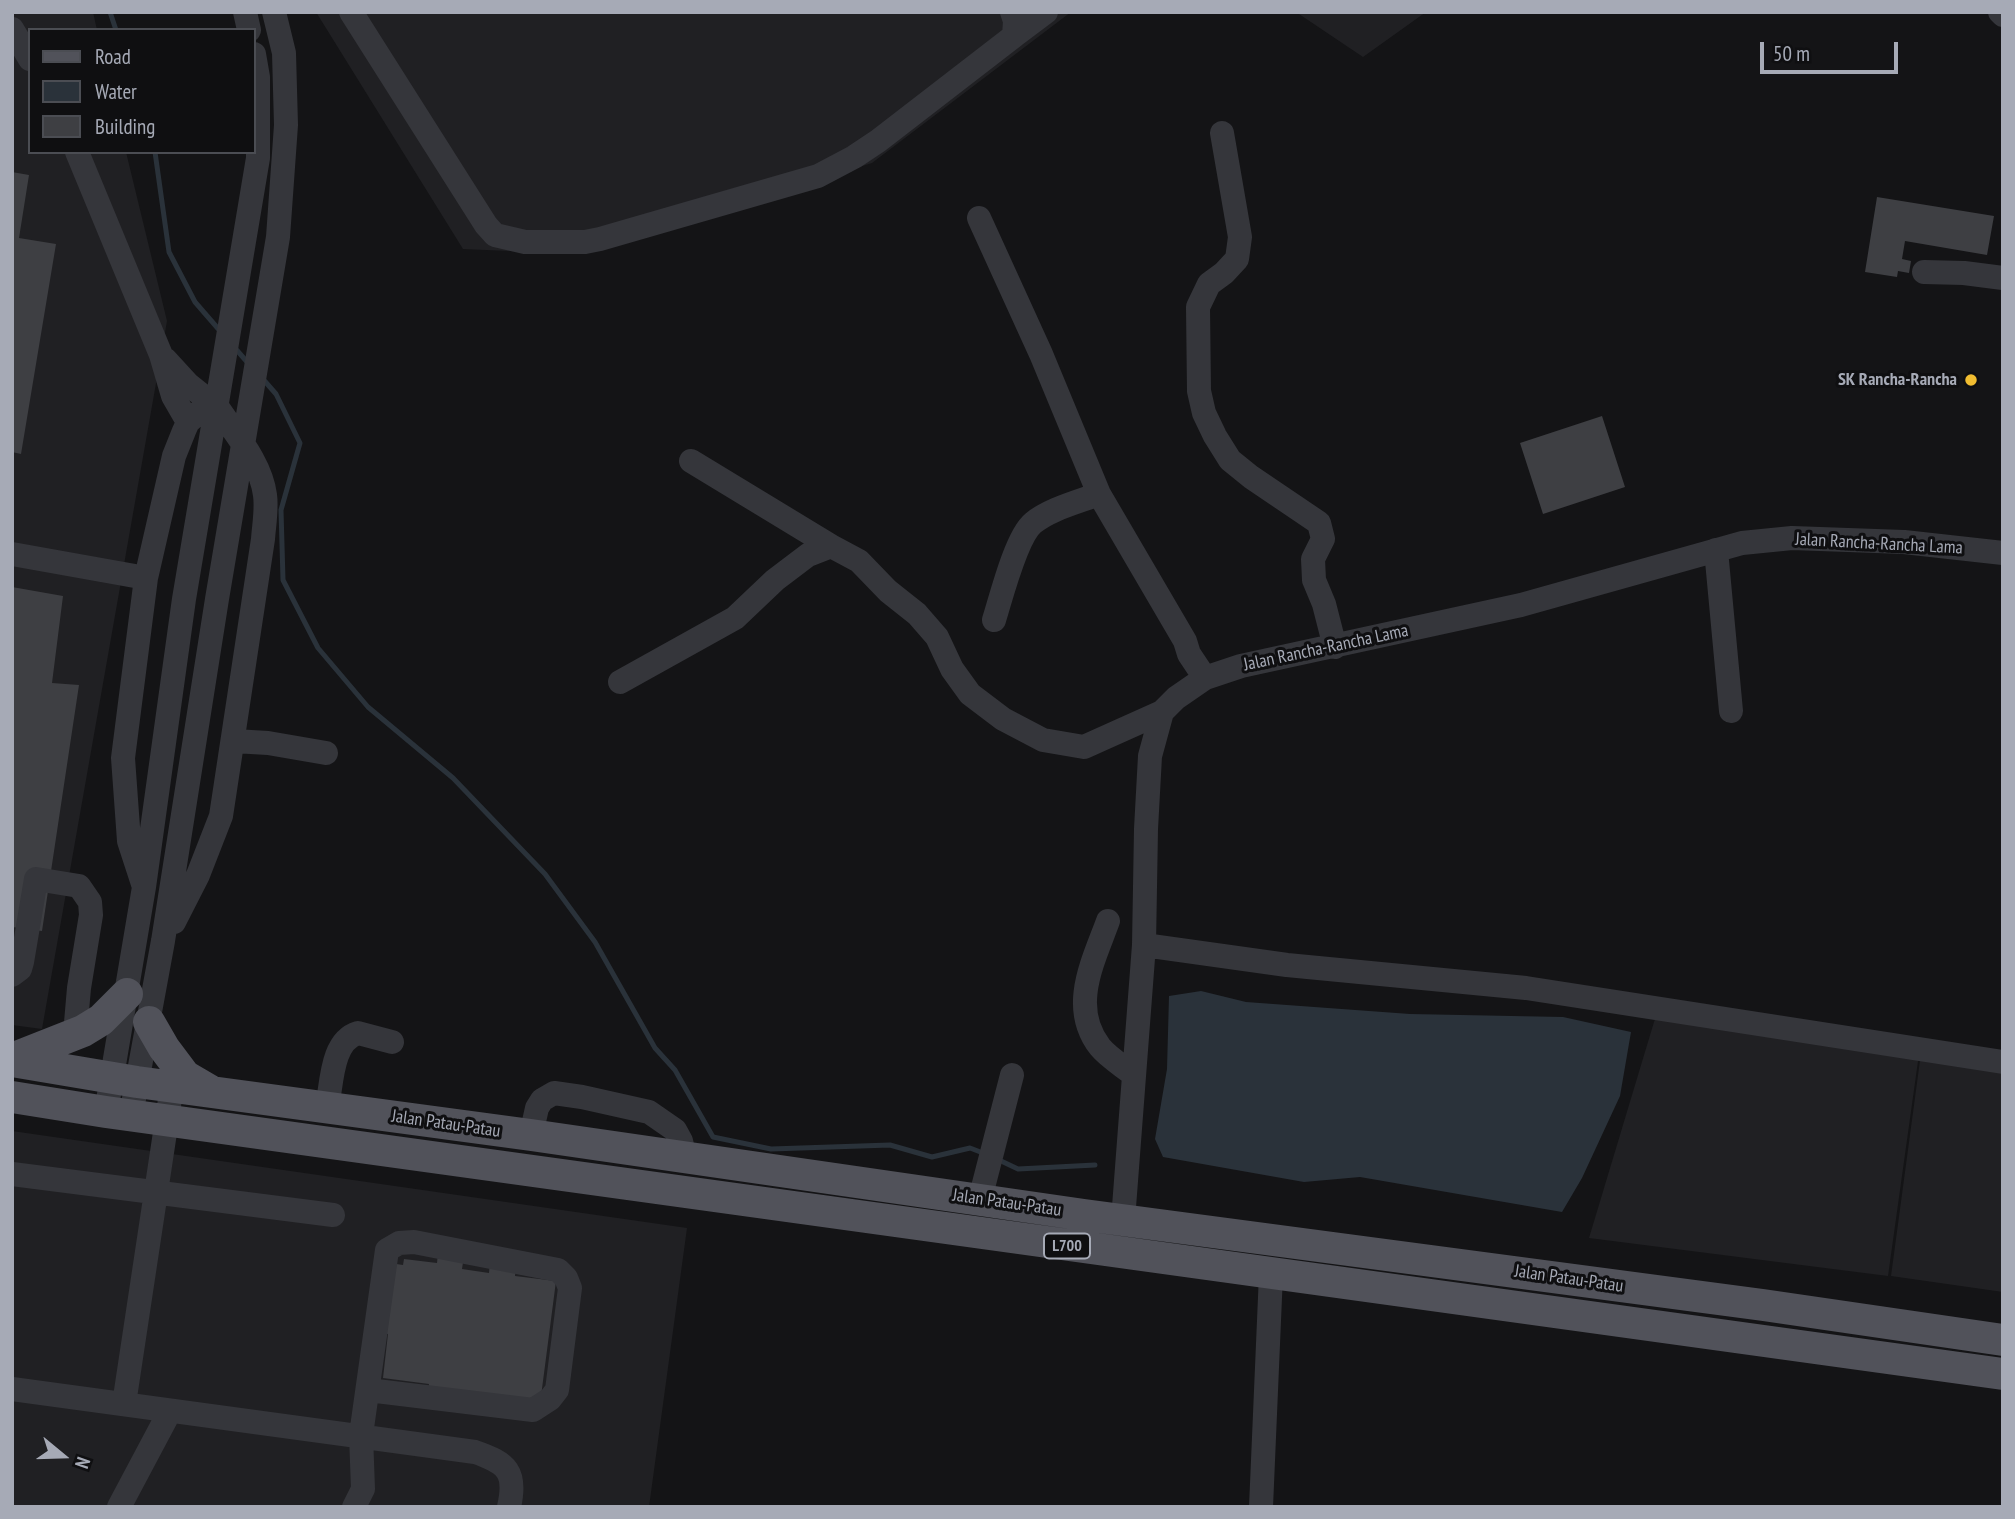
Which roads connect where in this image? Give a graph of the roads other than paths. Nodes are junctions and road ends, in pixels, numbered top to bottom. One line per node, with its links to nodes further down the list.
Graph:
1 (274, 12): 33 (street)
2 (351, 12): 4 (street)
3 (1046, 12): 4 (street)
4 (1013, 24)
5 (12, 29): 6 (street)
6 (28, 56)
7 (256, 66): 31 (street)
8 (1222, 133): 24 (street)
9 (78, 154): 13 (street)
10 (979, 218): 17 (street)
11 (1924, 272): 12 (street)
12 (2003, 278)
13 (161, 355): 14 (street); 15 (street)
14 (218, 408): 15 (street); 29 (street)
15 (188, 422): 22 (street)
16 (691, 461): 18 (street, Jalan Rancha-Rancha Lama)
17 (1099, 494): 23 (street); 25 (street)
18 (831, 546): 26 (street); 28 (street, Jalan Rancha-Rancha Lama)
19 (1716, 550): 20 (street, Jalan Rancha-Rancha Lama); 24 (street, Jalan Rancha-Rancha Lama); 27 (street)
20 (2003, 553)
21 (12, 554): 22 (street)
22 (146, 578): 31 (street)
23 (994, 620)
24 (1335, 647): 25 (street, Jalan Rancha-Rancha Lama)
25 (1205, 678): 28 (street, Jalan Rancha-Rancha Lama)
26 (620, 682)
27 (1731, 711)
28 (1162, 712): 34 (street)
29 (234, 741): 30 (street); 33 (street)
30 (326, 753)
31 (144, 887): 36 (street)
32 (1108, 921): 43 (street)
33 (163, 941): 37 (street)
34 (1144, 945): 41 (street); 43 (street)
35 (12, 975): 38 (street)
36 (127, 994): 38 (main road); 44 (street)
37 (149, 1022): 44 (street); 46 (main road)
38 (75, 1034): 40 (main road)
39 (392, 1042): 48 (street)
40 (12, 1060): 44 (main road, Jalan Patau-Patau / L700)
41 (2003, 1062)
42 (1012, 1075): 55 (street)
43 (1134, 1075): 57 (street)
44 (125, 1080): 45 (main road, Jalan Patau-Patau / L700); 49 (street)
45 (172, 1086): 46 (main road, Jalan Patau-Patau / L700); 50 (street)
46 (210, 1091): 48 (main road, Jalan Patau-Patau / L700)
47 (12, 1097): 49 (main road, Jalan Patau-Patau / L700)
48 (327, 1107): 51 (main road, Jalan Patau-Patau / L700)
49 (119, 1114): 50 (main road, Jalan Patau-Patau / L700)
50 (165, 1120): 54 (street); 58 (main road, Jalan Patau-Patau / L700)
51 (531, 1135): 52 (main road, Jalan Patau-Patau / L700); 52 (street)
52 (685, 1158): 55 (main road, Jalan Patau-Patau / L700)
53 (12, 1174): 54 (street)
54 (155, 1194): 56 (street); 63 (street)
55 (980, 1199): 57 (main road, Jalan Patau-Patau / L700)
56 (333, 1215)
57 (1123, 1220): 59 (main road, Jalan Patau-Patau / L700)
58 (1271, 1274): 60 (main road, Jalan Patau-Patau / L700); 69 (street)
59 (2003, 1340)
60 (2003, 1374)
61 (12, 1389): 63 (street)
62 (368, 1390): 62 (street); 65 (street)
63 (124, 1404): 64 (street)
64 (170, 1410): 65 (street); 66 (street)
65 (362, 1435): 67 (street); 68 (street)
66 (120, 1507)
67 (354, 1507)
68 (509, 1507)
69 (1261, 1507)

